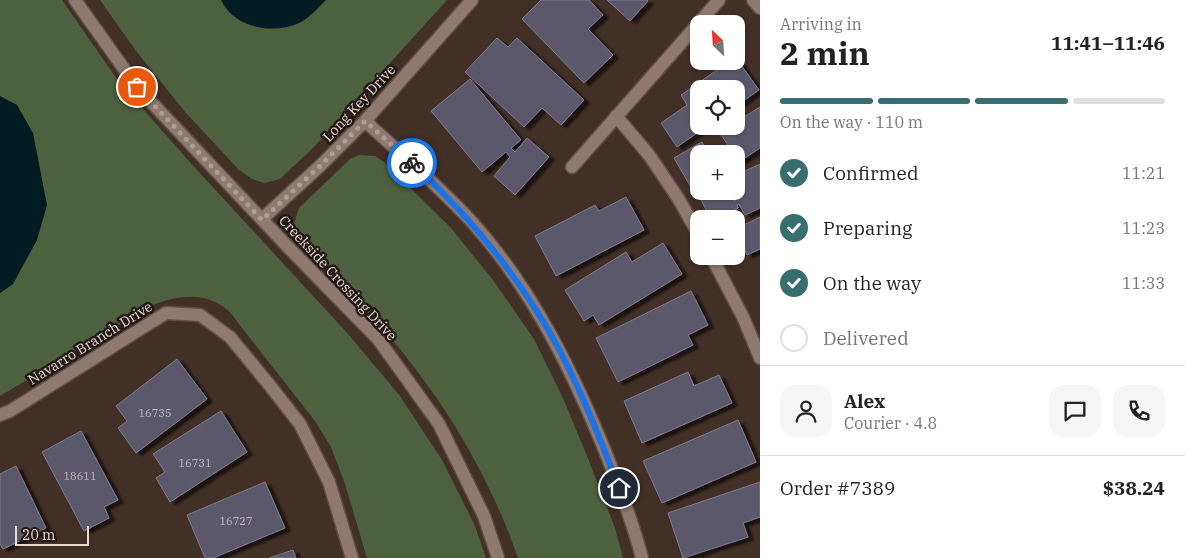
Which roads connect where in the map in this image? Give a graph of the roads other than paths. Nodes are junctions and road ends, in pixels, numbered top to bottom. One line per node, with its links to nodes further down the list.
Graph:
1 (76, 0): 10 (street, Creekside Crossing Drive)
2 (472, 0): 7 (street, Long Key Drive)
3 (718, 0): 6 (street)
4 (753, 0): 5 (street)
5 (760, 8)
6 (616, 116): 8 (street); 9 (street)
7 (365, 121): 10 (street, Long Key Drive); 16 (street)
8 (572, 166)
9 (690, 219)
10 (262, 220): 15 (street, Creekside Crossing Drive)
11 (716, 265): 12 (street)
12 (760, 358)
13 (0, 415): 14 (street, Navarro Branch Drive)
14 (352, 558)
15 (498, 558)
16 (642, 558)

